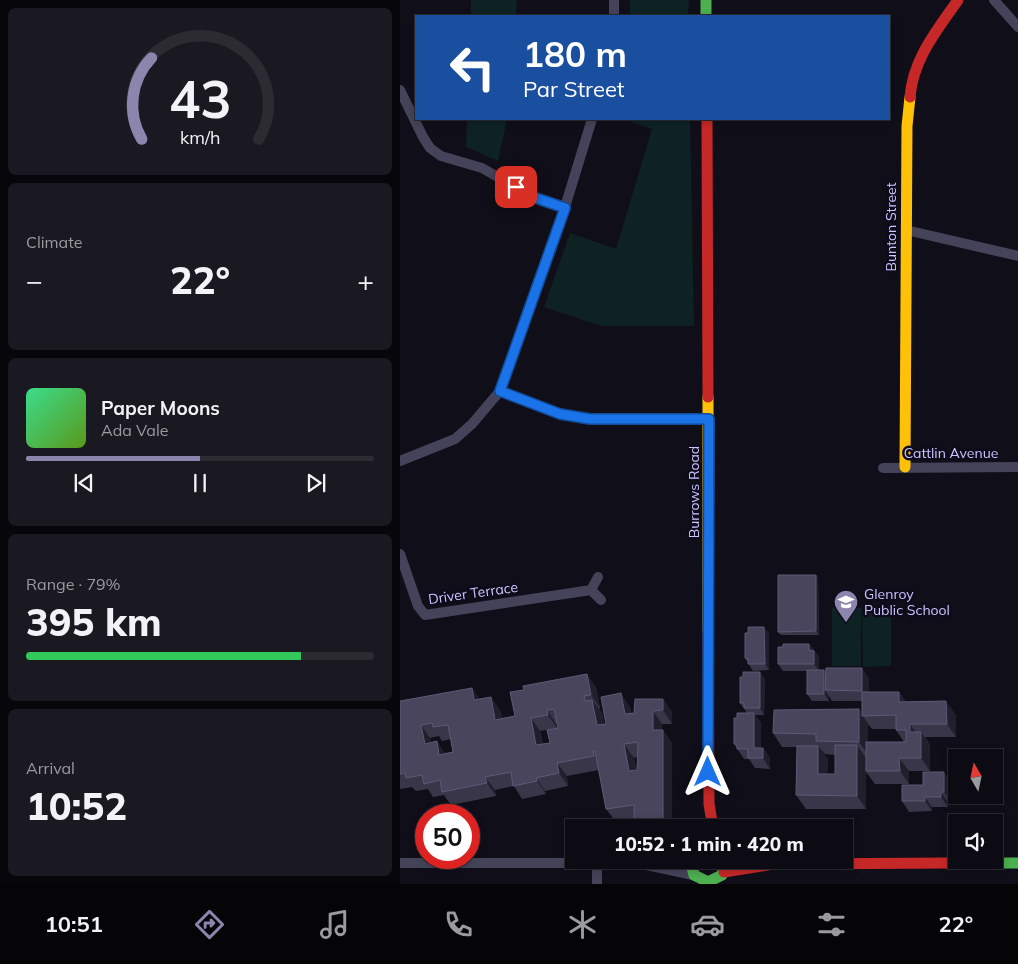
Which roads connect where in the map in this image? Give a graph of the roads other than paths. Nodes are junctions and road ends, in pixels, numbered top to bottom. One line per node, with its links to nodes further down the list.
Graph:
1 (614, 0): 5 (street)
2 (706, 0): 6 (main road)
3 (958, 0): 12 (main road, Bunton Street)
4 (994, 0): 7 (street)
5 (614, 15)
6 (706, 15)
7 (1018, 26)
8 (400, 90): 11 (street)
9 (592, 120): 11 (street)
10 (707, 120): 15 (main road, Burrows Road)
11 (565, 208): 14 (street)
12 (906, 230): 13 (street); 18 (main road, Bunton Street)
13 (1018, 256)
14 (500, 391): 15 (street); 16 (street)
15 (709, 419): 24 (main road, Burrows Road)
16 (400, 461)
17 (1018, 466): 18 (street, Cattlin Avenue)
18 (905, 467): 19 (street, Cattlin Avenue)
19 (884, 468)
20 (400, 554): 22 (street, Driver Terrace)
21 (598, 577): 22 (street)
22 (591, 590): 23 (street)
23 (601, 600)
24 (709, 804): 25 (main road, Burrows Road); 26 (main road, Burrows Road)
25 (706, 819)
26 (712, 819)
27 (400, 863): 28 (street)
28 (565, 863)
29 (853, 863): 30 (main road)
30 (1018, 863)
31 (597, 869): 36 (street)
32 (659, 869): 35 (street)
33 (754, 869): 34 (main road)
34 (720, 878): 35 (main road)
35 (697, 879)
36 (597, 884)

